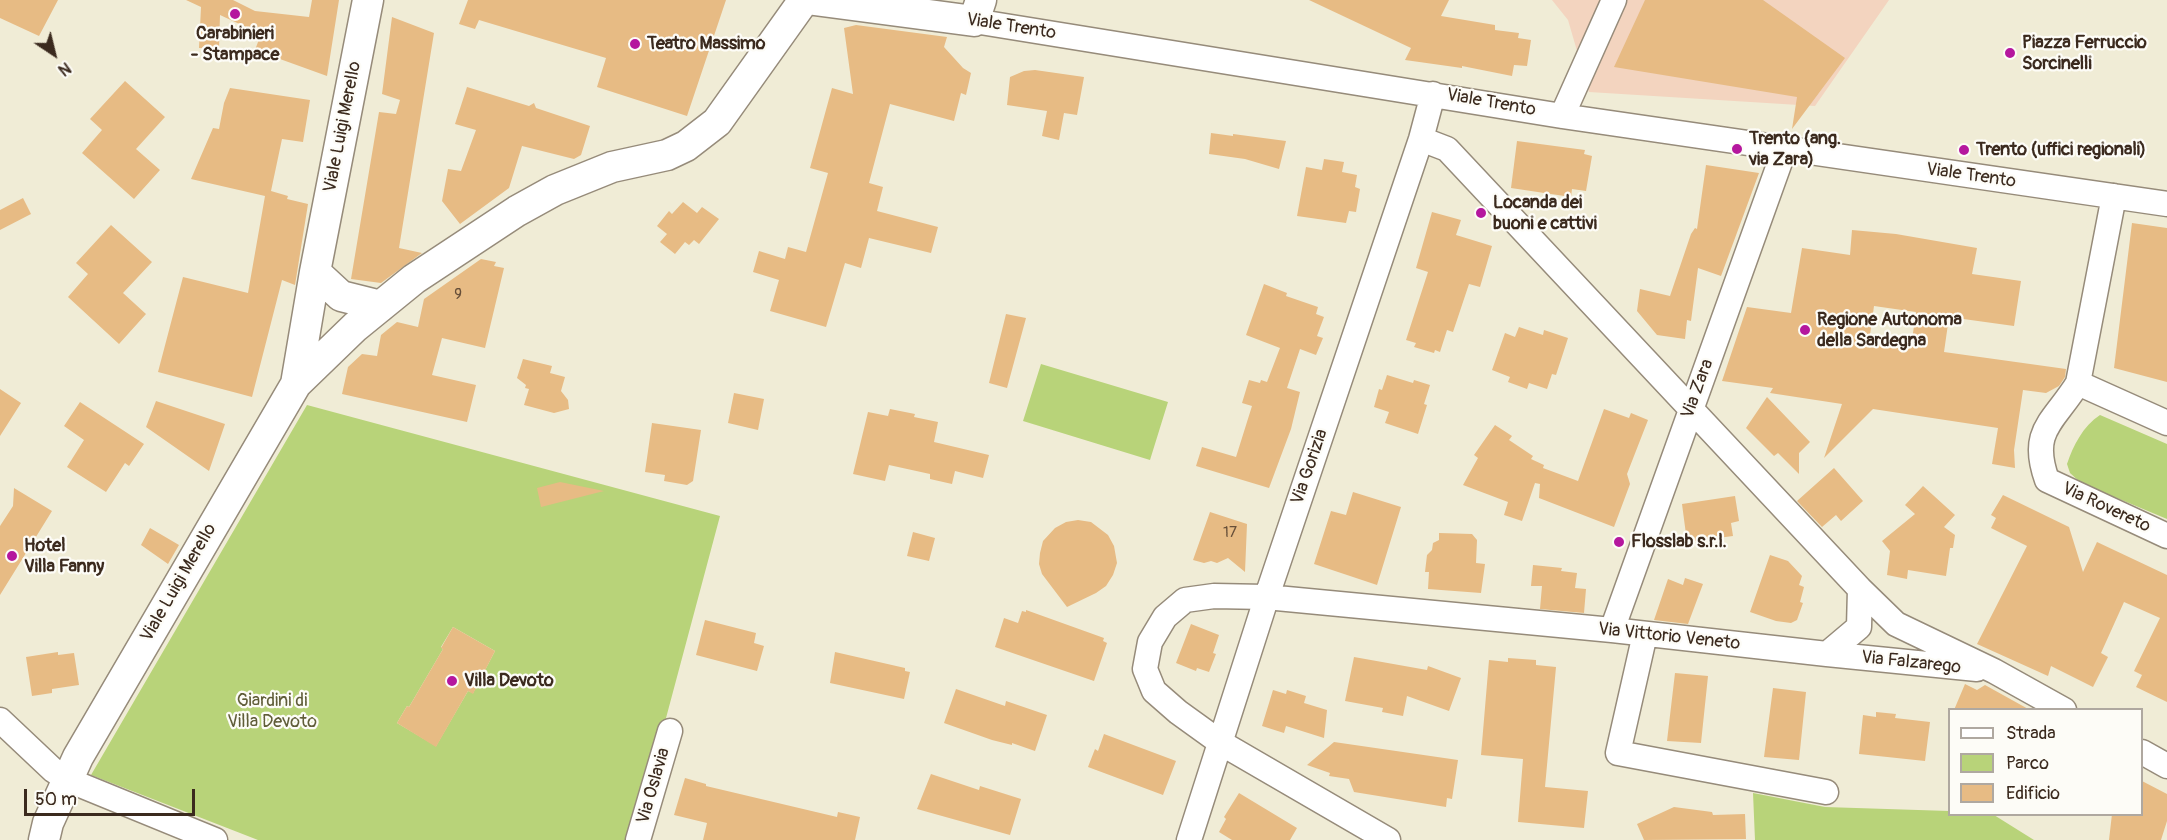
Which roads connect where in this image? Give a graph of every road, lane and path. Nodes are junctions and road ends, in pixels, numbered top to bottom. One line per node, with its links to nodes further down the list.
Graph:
1 (368, 0): 12 (street, Viale Luigi Merello)
2 (804, 0): 13 (street)
3 (814, 0): 5 (street, Viale Trento)
4 (1614, 0): 7 (street)
5 (978, 10): 6 (street, Viale Trento)
6 (1433, 94): 7 (street, Viale Trento); 8 (street, Via Gorizia)
7 (1562, 116): 9 (street, Viale Trento)
8 (1421, 139): 18 (street); 22 (street, Via Gorizia)
9 (1785, 148): 10 (street, Viale Trento); 18 (street, Via Zara)
10 (2114, 196): 11 (street, Viale Trento); 17 (street, Via Rovereto)
11 (2167, 204)
12 (315, 272): 13 (street); 14 (street, Viale Luigi Merello)
13 (381, 306): 15 (street)
14 (307, 325): 15 (street); 16 (street, Viale Luigi Merello)
15 (339, 342): 16 (street)
16 (296, 384): 33 (street, Viale Luigi Merello)
17 (2078, 384): 19 (street); 20 (street, Via Rovereto)
18 (1690, 409): 21 (street); 23 (street, Via Zara)
19 (2167, 423)
20 (2167, 536)
21 (1860, 590): 25 (street); 26 (street, Via Falzarego)
22 (1266, 597): 23 (street, Via Vittorio Veneto); 30 (street, Via Gorizia); 30 (street, Via Vittorio Veneto)
23 (1612, 630): 24 (street, Via Vittorio Veneto)
24 (1645, 634): 25 (street, Via Vittorio Veneto); 34 (street)
25 (1827, 654): 26 (street, Via Falzarego)
26 (1994, 671): 27 (street, Via Falzarego)
27 (2060, 708)
28 (0, 720): 33 (street)
29 (670, 731): 37 (street, Via Oslavia)
30 (1221, 743): 38 (street, Via Gorizia); 39 (street, Via Vittorio Veneto)
31 (2143, 753): 32 (street)
32 (2167, 766)
33 (68, 780): 35 (street, Viale Luigi Merello); 36 (street)
34 (1826, 792)
35 (44, 840)
36 (215, 840)
37 (638, 840)
38 (1189, 840)
39 (1388, 840)

